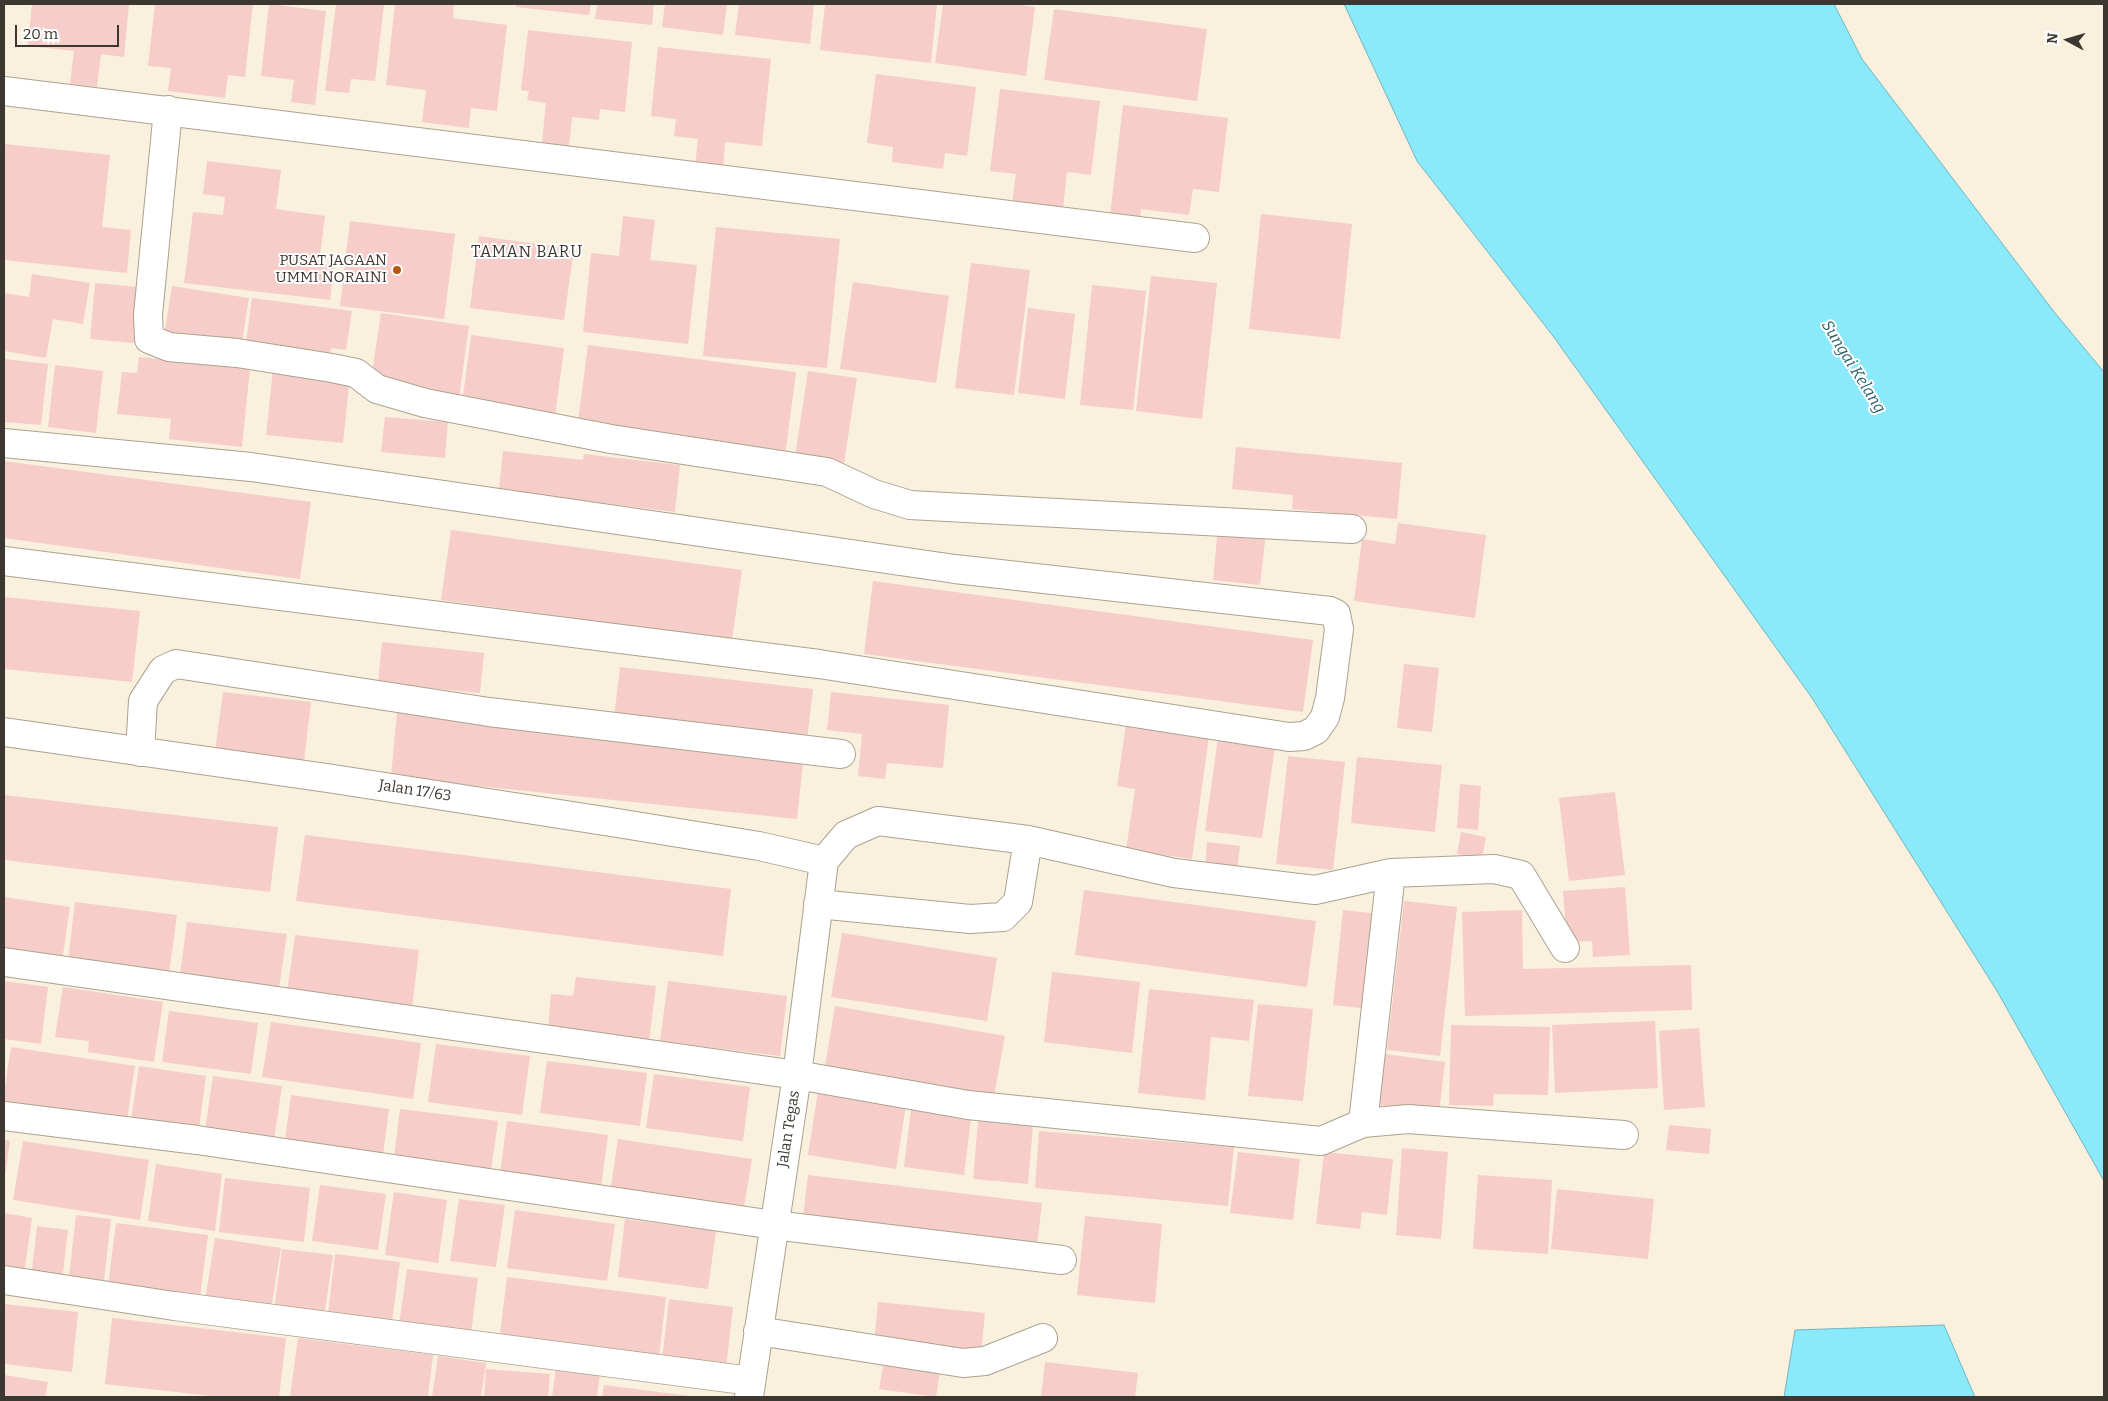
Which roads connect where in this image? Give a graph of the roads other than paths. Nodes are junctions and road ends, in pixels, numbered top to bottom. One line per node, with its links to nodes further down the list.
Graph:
1 (4, 91): 2 (street)
2 (168, 110): 3 (street); 5 (street)
3 (1195, 238)
4 (4, 443): 6 (street)
5 (1352, 529)
6 (4, 561)
7 (4, 732): 8 (street, Jalan 17/63)
8 (140, 752): 9 (street); 11 (street, Jalan 17/63)
9 (841, 754)
10 (1028, 840): 11 (street); 12 (street); 13 (street)
11 (824, 861): 13 (street, Jalan Tegas)
12 (1391, 873): 14 (street); 18 (street)
13 (818, 904): 16 (street, Jalan Tegas)
14 (1565, 948)
15 (4, 962): 16 (street)
16 (797, 1075): 18 (street); 20 (street, Jalan Tegas)
17 (4, 1116): 20 (street)
18 (1363, 1123): 19 (street)
19 (1624, 1135)
20 (774, 1225): 21 (street); 23 (street, Jalan Tegas)
21 (1062, 1260)
22 (4, 1280): 25 (street)
23 (758, 1331): 24 (street); 25 (street, Jalan Tegas)
24 (1042, 1338)
25 (750, 1389)

